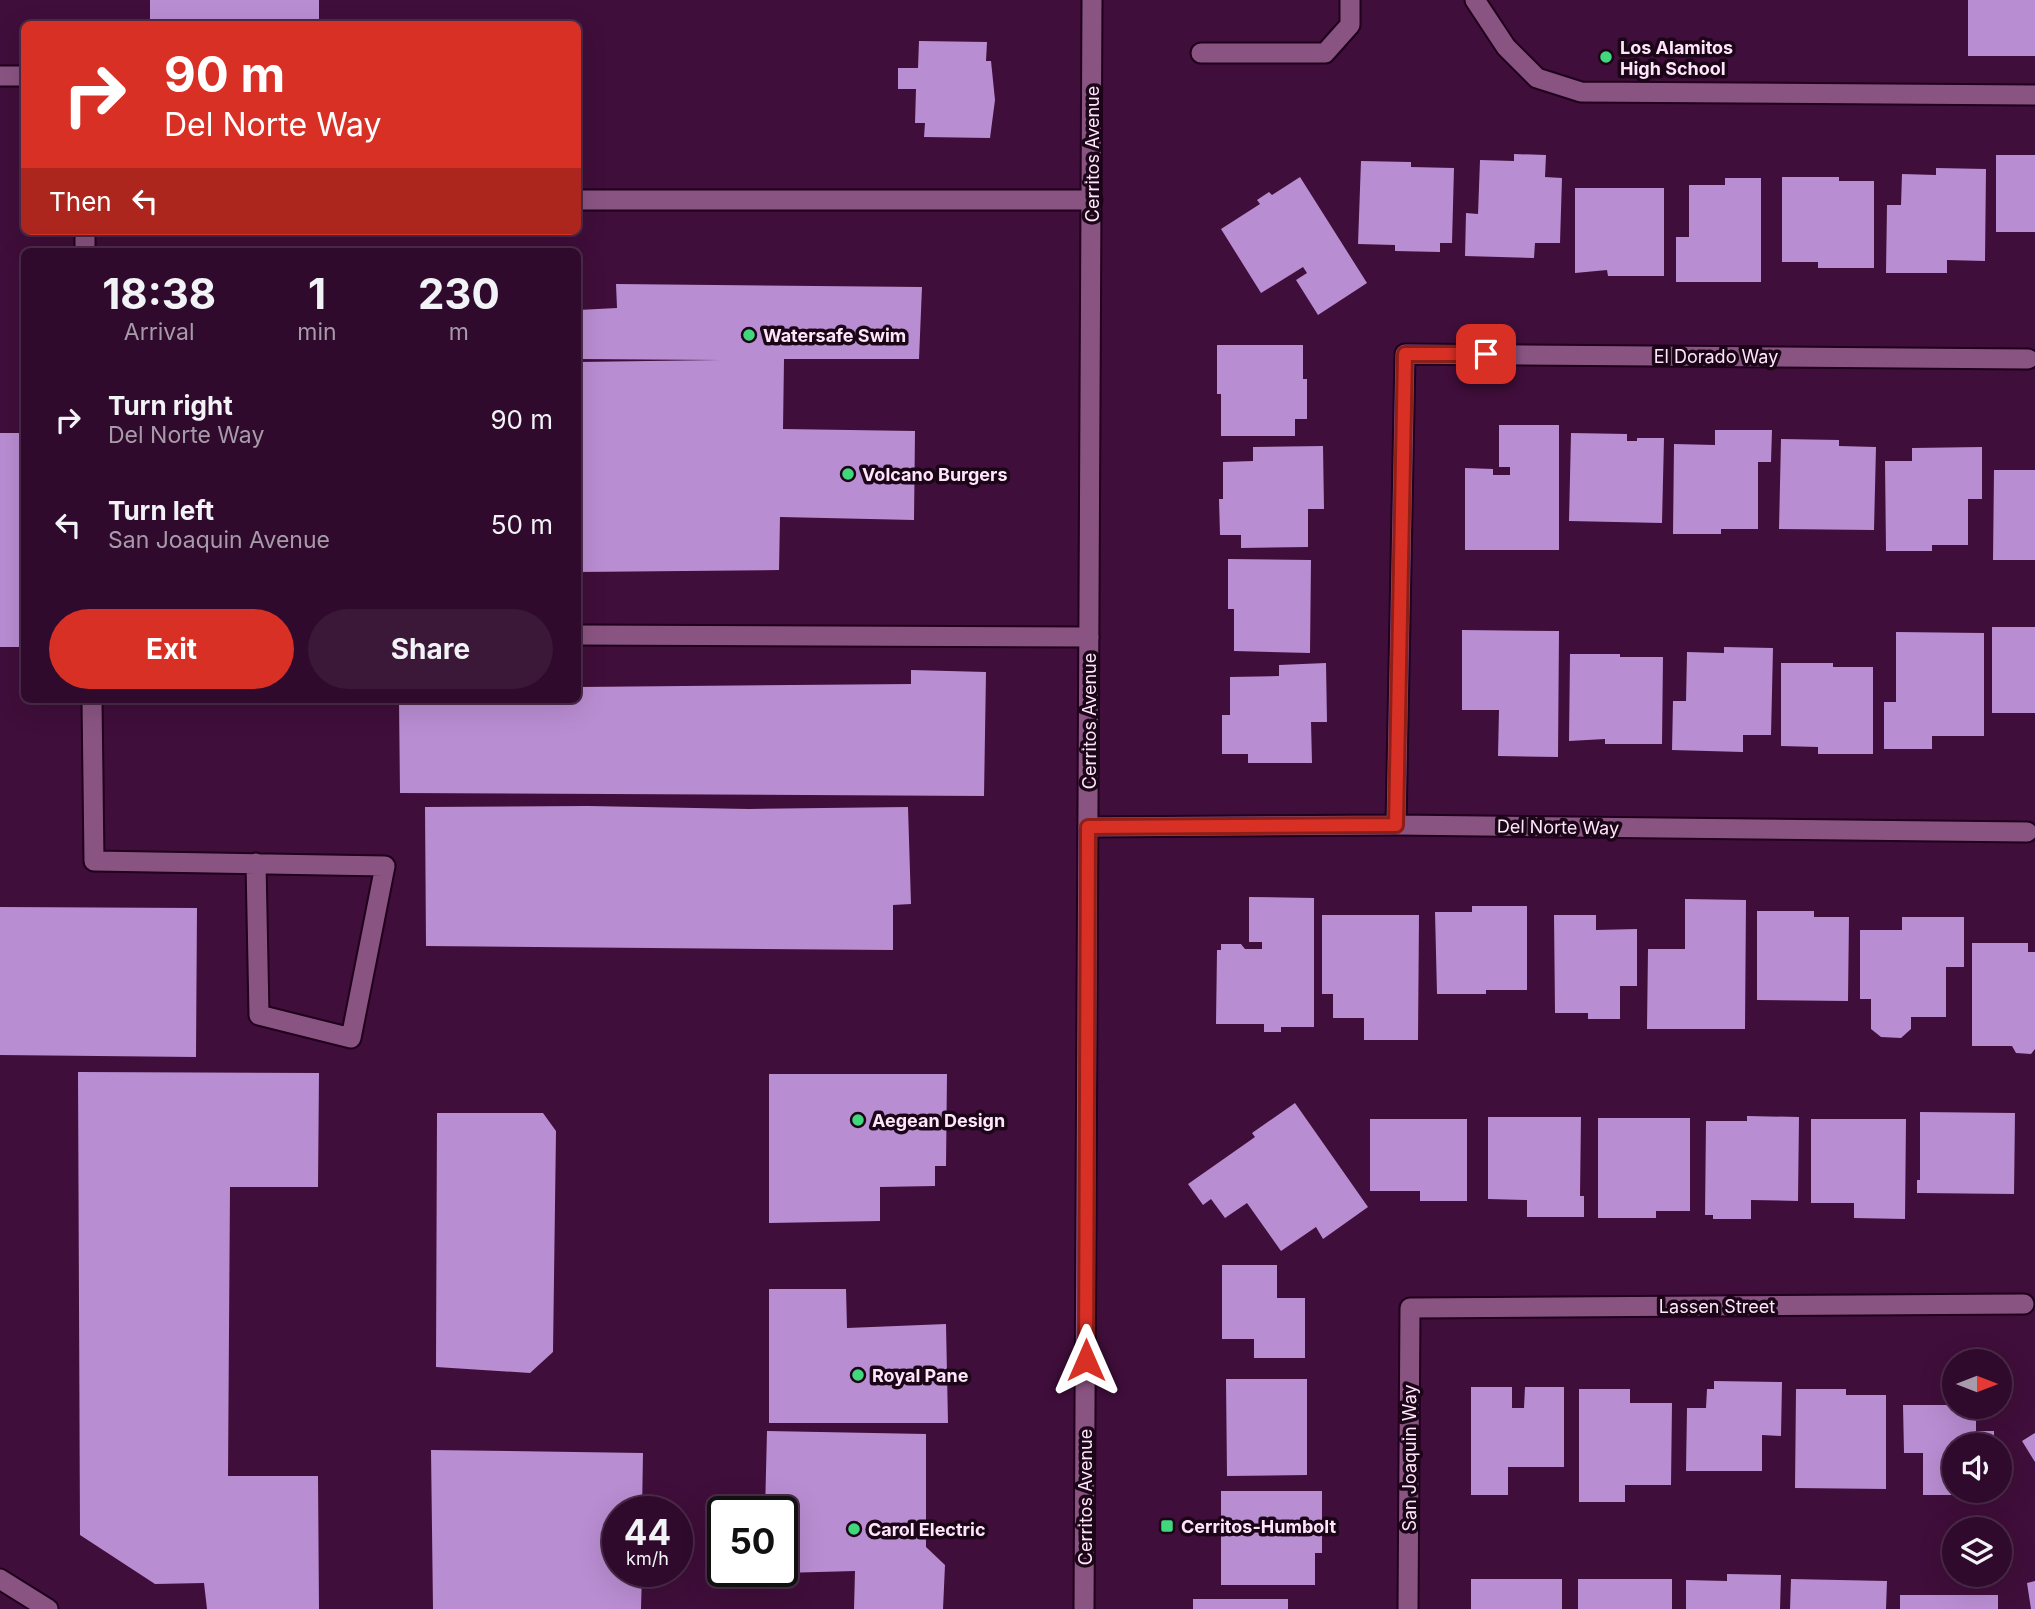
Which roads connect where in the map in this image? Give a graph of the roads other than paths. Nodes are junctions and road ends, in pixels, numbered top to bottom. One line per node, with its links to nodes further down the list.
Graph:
1 (1093, 0): 9 (street, Cerritos Avenue)
2 (1350, 0): 4 (street)
3 (1475, 0): 7 (street)
4 (1201, 53)
5 (0, 76): 6 (street)
6 (21, 76)
7 (2035, 95)
8 (581, 200): 9 (street)
9 (1092, 200): 12 (street, Cerritos Avenue)
10 (2028, 359): 14 (street, El Dorado Way)
11 (581, 635): 12 (street)
12 (1089, 637): 15 (street, Cerritos Avenue)
13 (92, 703): 17 (street)
14 (1396, 825): 15 (street, Del Norte Way); 16 (street, Del Norte Way)
15 (1088, 827): 22 (street, Cerritos Avenue)
16 (2027, 832)
17 (256, 863): 17 (street)
18 (2024, 1304): 19 (street, Lassen Street)
19 (1410, 1308): 23 (street, San Joaquin Way)
20 (0, 1579): 21 (street)
21 (48, 1609)
22 (1084, 1609)
23 (1408, 1609)

